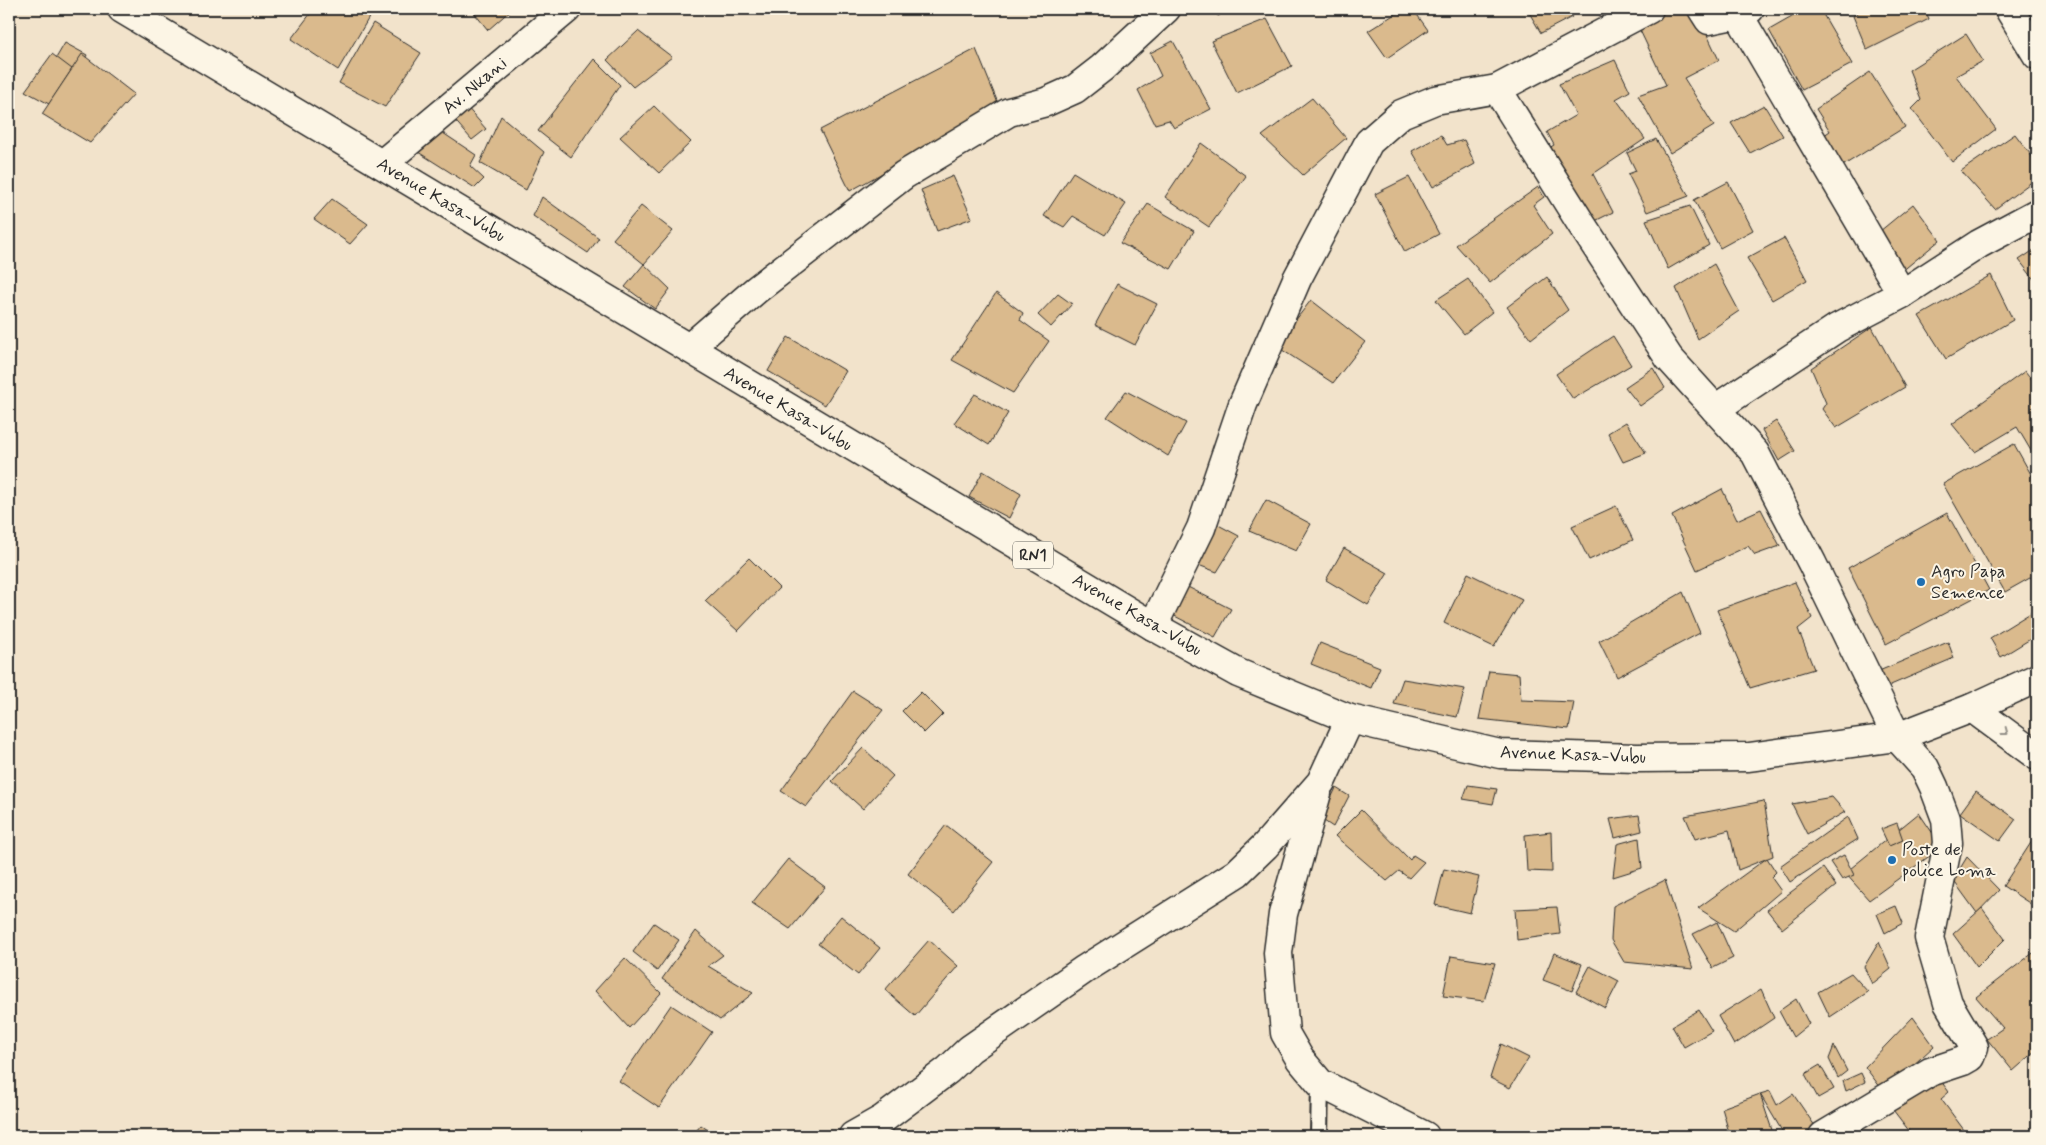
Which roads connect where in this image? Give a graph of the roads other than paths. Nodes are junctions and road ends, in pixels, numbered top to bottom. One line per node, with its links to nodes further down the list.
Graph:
1 (122, 9): 10 (main road, Avenue Kasa-Vubu / RN1)
2 (568, 9): 10 (main road, Av. Nkani)
3 (1166, 9): 13 (main road)
4 (1649, 9): 9 (main road)
5 (1702, 9): 7 (main road)
6 (2009, 9): 8 (main road)
7 (1744, 12): 12 (main road)
8 (2037, 55)
9 (1497, 89): 14 (main road); 15 (main road)
10 (382, 164): 13 (main road, Avenue Kasa-Vubu / RN1)
11 (2037, 213): 12 (main road)
12 (1902, 294): 14 (main road)
13 (689, 348): 15 (main road, Avenue Kasa-Vubu / RN1)
14 (1715, 409): 19 (main road)
15 (1153, 626): 18 (main road, Avenue Kasa-Vubu / RN1)
16 (2037, 678): 17 (main road, Avenue Kasa-Vubu / RN1)
17 (1972, 708): 19 (main road, Avenue Kasa-Vubu / RN1); 20 (main road, one-way to 20)
18 (1350, 720): 19 (main road, Avenue Kasa-Vubu / RN1); 21 (main road)
19 (1897, 737): 26 (main road)
20 (2037, 756)
21 (1320, 782): 22 (main road); 23 (main road)
22 (1320, 1084): 24 (lane); 25 (main road)
23 (853, 1136)
24 (1319, 1136)
25 (1425, 1136)
26 (1823, 1136)

